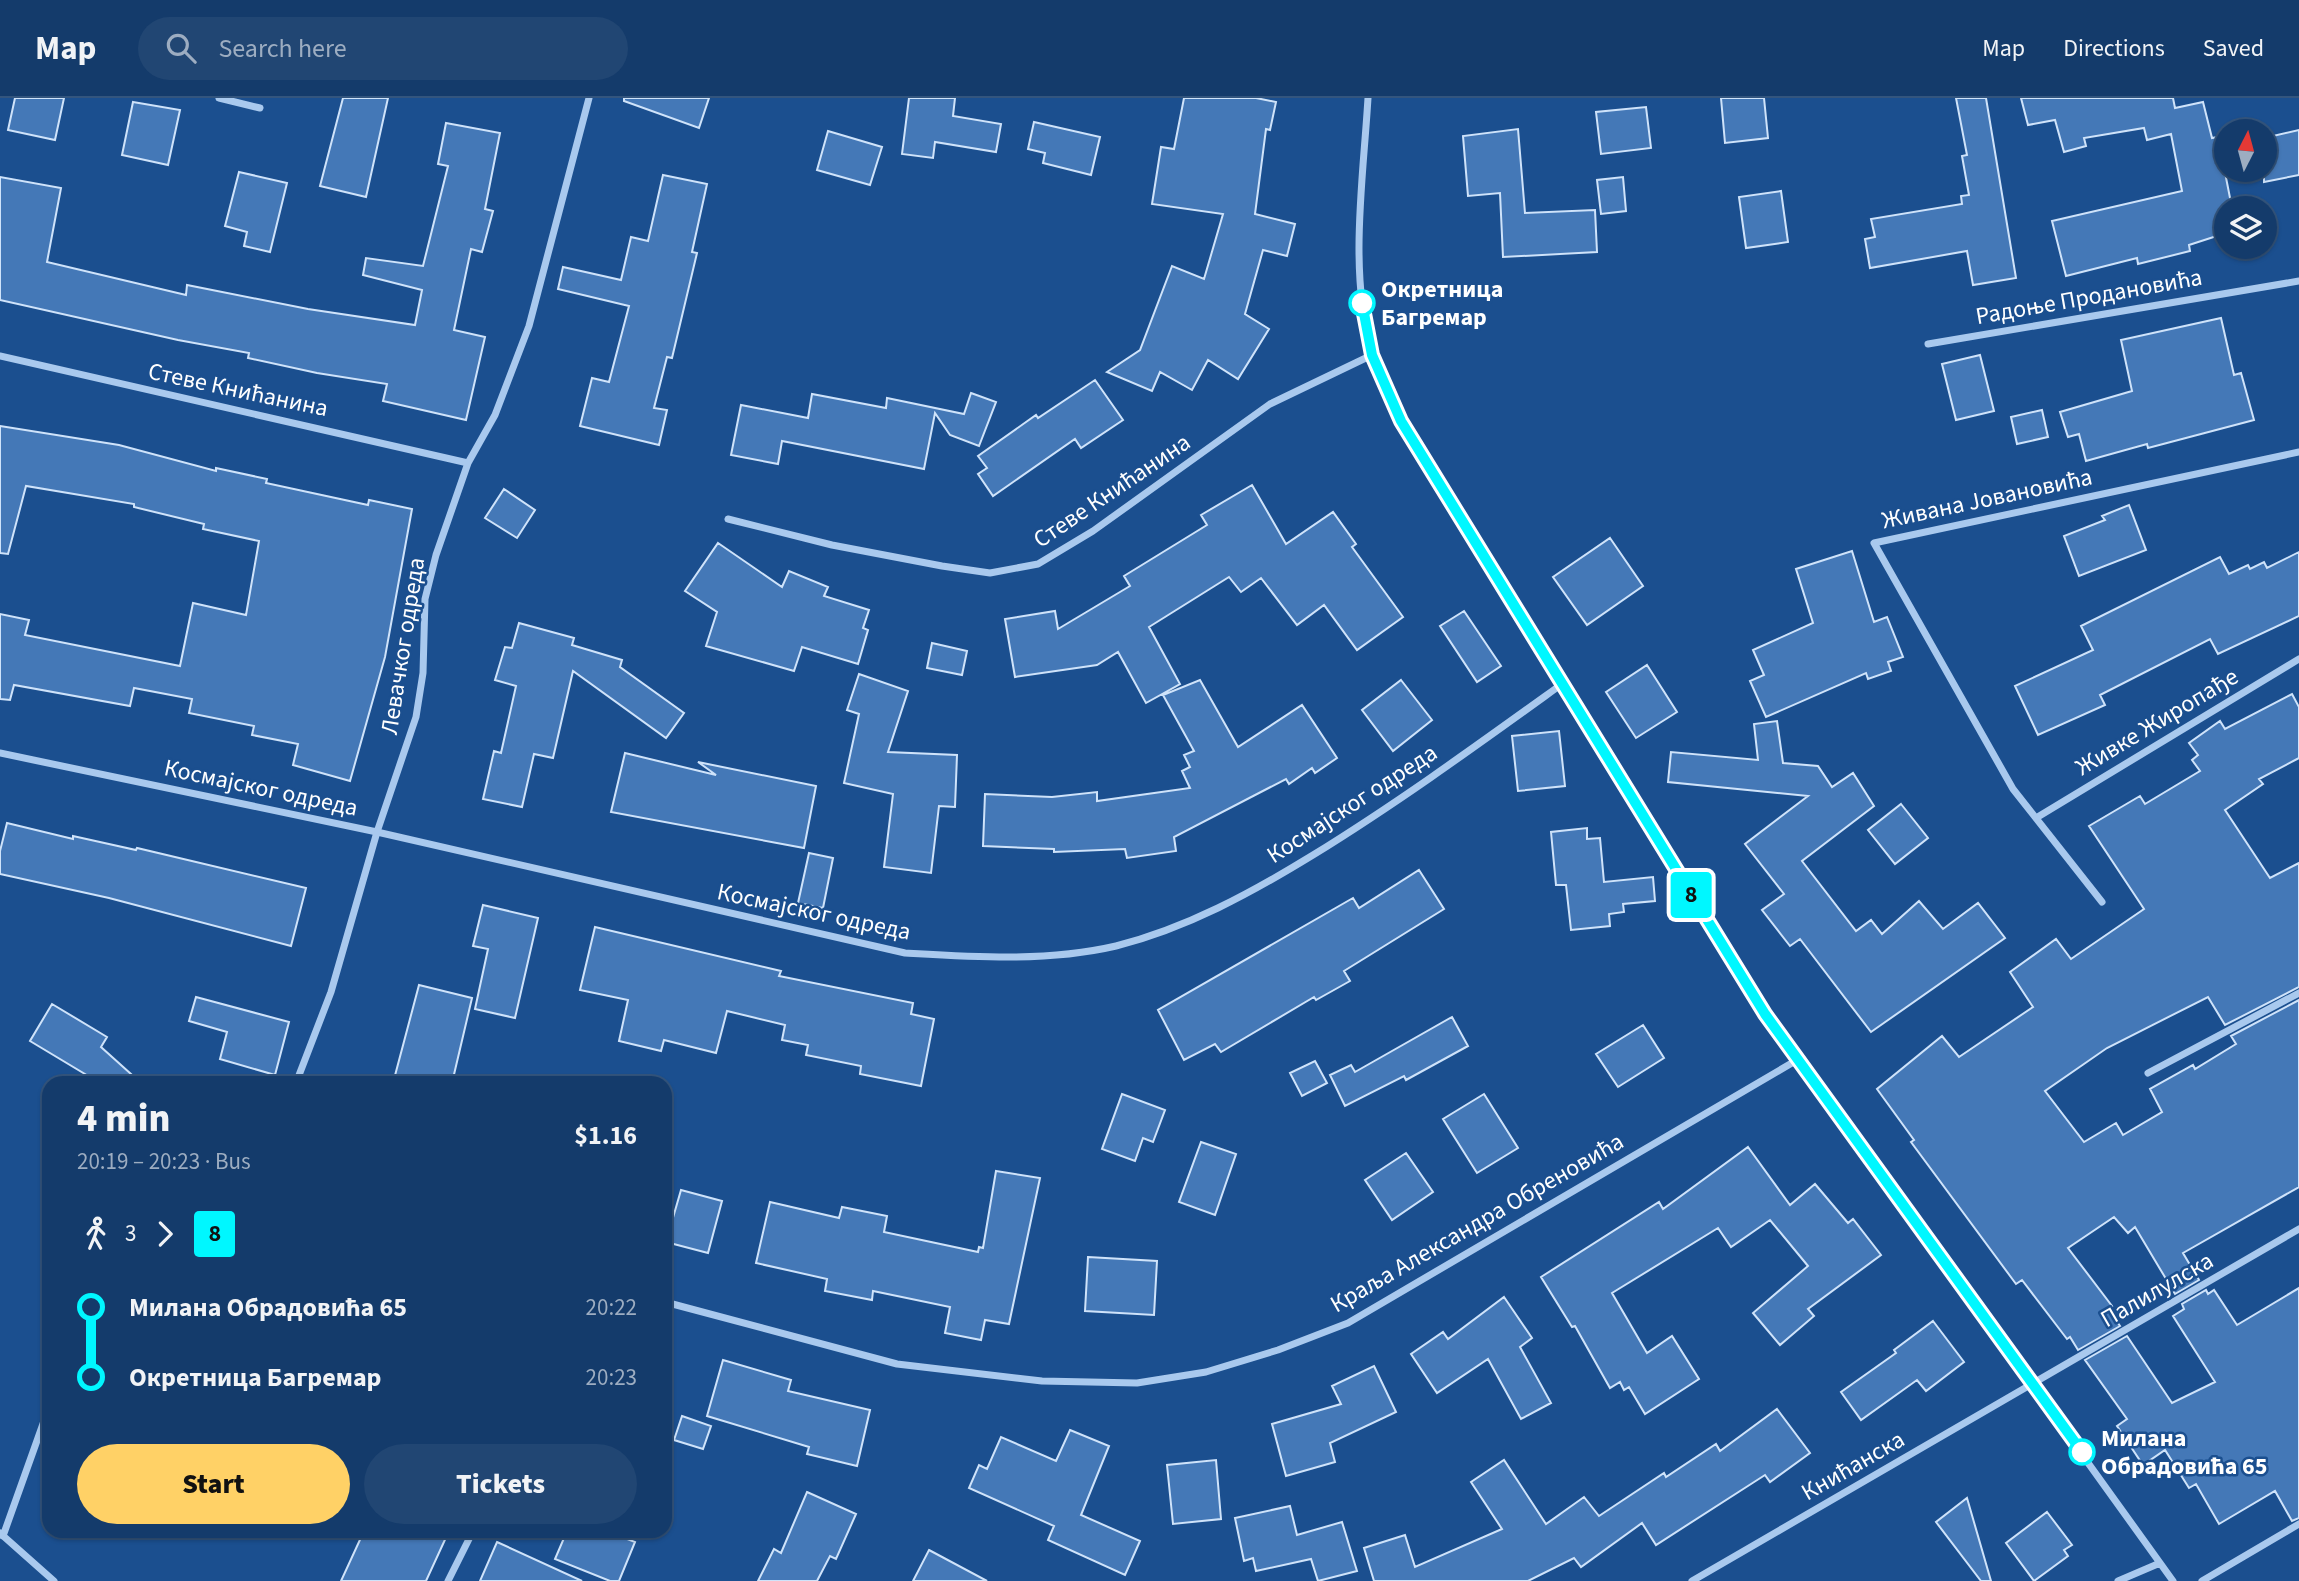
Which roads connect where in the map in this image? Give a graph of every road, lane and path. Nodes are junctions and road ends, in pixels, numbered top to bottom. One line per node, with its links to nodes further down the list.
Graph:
1 (219, 98): 4 (street)
2 (589, 98): 10 (street, Левачког одреда)
3 (1368, 98): 7 (street)
4 (260, 108)
5 (2299, 281): 6 (street, Радоње Продановића)
6 (1928, 344)
7 (1372, 355): 11 (street, Стеве Книћанина); 13 (street)
8 (0, 356): 10 (street, Стеве Книћанина)
9 (2299, 452): 15 (street, Живана Јовановића)
10 (468, 463): 16 (street, Левачког одреда)
11 (728, 519)
12 (2299, 660): 15 (street, Живке Жиропађе)
13 (1562, 684): 16 (street, Космајског одреда); 19 (street)
14 (0, 753): 16 (street, Космајског одреда)
15 (2036, 818): 17 (street)
16 (377, 832): 21 (street, Левачког одреда)
17 (2102, 902)
18 (2299, 993): 20 (street)
19 (1797, 1060): 23 (street, Краља Александра Обреновића); 24 (street)
20 (2148, 1073)
21 (299, 1076)
22 (2299, 1229): 24 (street, Палилулска)
23 (672, 1304)
24 (2034, 1385): 29 (street); 32 (street, Книћанска)
25 (42, 1426): 27 (street)
26 (2299, 1524): 35 (street)
27 (2, 1534): 30 (street)
28 (469, 1538): 31 (street)
29 (2160, 1563): 33 (street); 34 (street)
30 (54, 1581)
31 (447, 1581)
32 (1692, 1581)
33 (2119, 1581)
34 (2173, 1581)
35 (2202, 1581)

